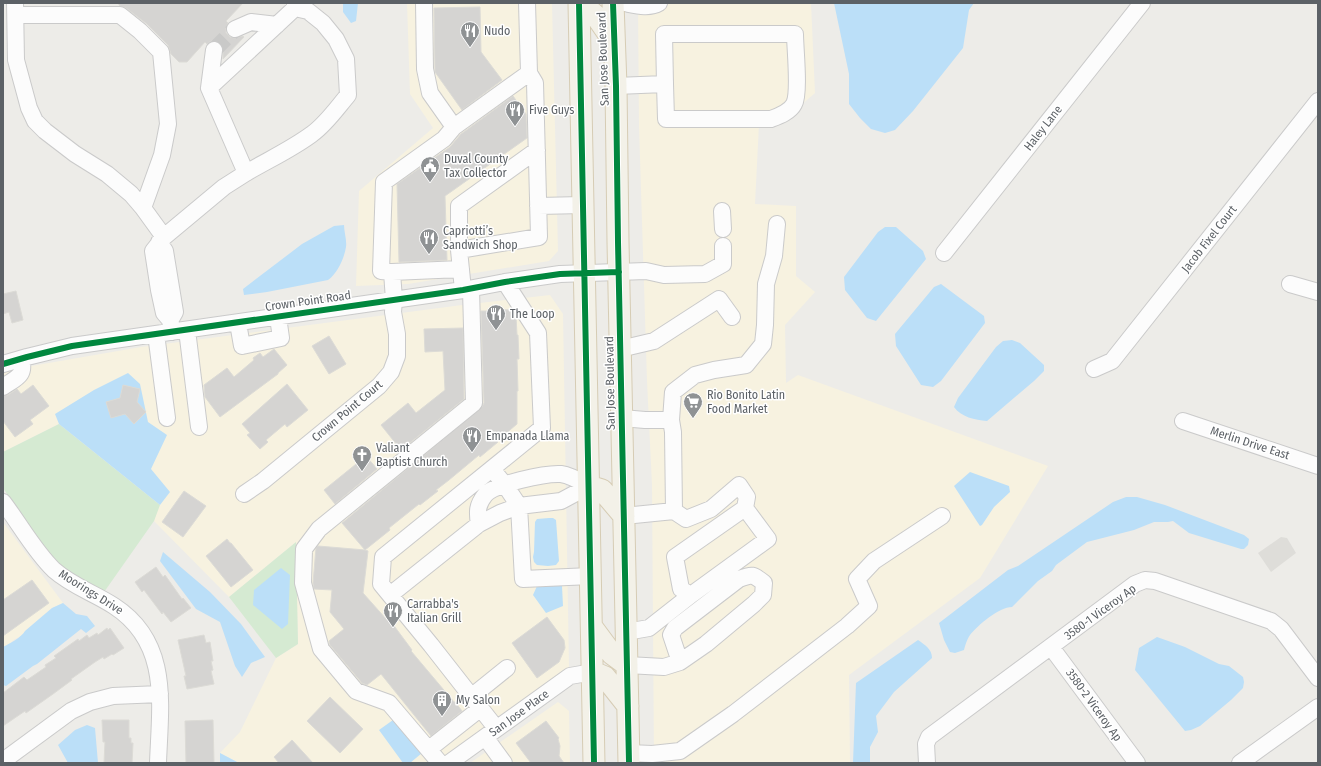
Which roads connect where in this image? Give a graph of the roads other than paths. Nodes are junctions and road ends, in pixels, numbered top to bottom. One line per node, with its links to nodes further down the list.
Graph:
1 (424, 3): 19 (street)
2 (527, 3): 14 (street)
3 (580, 3): 12 (main road); 22 (main road, San Jose Boulevard)
4 (613, 3): 12 (main road, San Jose Boulevard)
5 (624, 3): 6 (street)
6 (659, 3)
7 (1142, 3): 31 (street, Haley Lane)
8 (295, 5): 10 (street); 21 (street)
9 (15, 9): 24 (street); 24 (street)
10 (277, 25): 11 (street); 17 (street)
11 (234, 29)
12 (614, 42): 16 (main road, San Jose Boulevard)
13 (214, 50): 17 (street)
14 (530, 74): 19 (street); 20 (street)
15 (665, 84): 15 (street); 16 (street)
16 (616, 86): 34 (main road, San Jose Boulevard)
17 (209, 88): 21 (street)
18 (1318, 101): 49 (street, Jacob Fixel Court)
19 (454, 127): 33 (street)
20 (537, 150): 23 (street); 30 (street)
21 (246, 172): 28 (street)
22 (583, 205): 23 (street); 35 (main road, San Jose Boulevard)
23 (538, 206): 30 (street)
24 (143, 208): 28 (street)
25 (722, 211): 27 (street)
26 (777, 224): 53 (street)
27 (723, 229)
28 (161, 240): 44 (street)
29 (723, 246): 34 (street, Crown Point Road)
30 (459, 250): 32 (street)
31 (944, 253)
32 (461, 269): 33 (street); 38 (street)
33 (392, 272): 40 (street, Crown Point Court)
34 (619, 272): 35 (street, Crown Point Road); 46 (main road, San Jose Boulevard)
35 (584, 274): 36 (street, Crown Point Road); 59 (main road, San Jose Boulevard)
36 (505, 282): 38 (street, Crown Point Road); 57 (street)
37 (1290, 284): 39 (street)
38 (467, 289): 40 (street, Crown Point Road); 84 (street)
39 (1318, 292)
40 (394, 300): 41 (street, Crown Point Road); 60 (street, Crown Point Court)
41 (278, 317): 43 (street, Crown Point Road); 43 (street)
42 (732, 317): 46 (street)
43 (238, 323): 44 (street, Crown Point Road)
44 (176, 327): 45 (street, Crown Point Road); 55 (street)
45 (156, 334): 47 (street, Crown Point Road); 51 (street)
46 (620, 349): 52 (main road, San Jose Boulevard)
47 (21, 359): 48 (street, Crown Point Road); 50 (street)
48 (3, 364)
49 (1094, 369)
50 (3, 387)
51 (167, 418)
52 (622, 418): 53 (street); 65 (main road, San Jose Boulevard)
53 (671, 420): 64 (street)
54 (1183, 421): 56 (street, Merlin Drive East)
55 (199, 427)
56 (1318, 466)
57 (492, 469): 58 (street); 69 (street)
58 (505, 485): 59 (street); 62 (street); 67 (street)
59 (589, 486): 62 (street); 65 (main road); 68 (main road, San Jose Boulevard)
60 (244, 494)
61 (3, 502): 79 (street, Moorings Drive)
62 (519, 506): 67 (street); 68 (street)
63 (745, 508): 64 (street); 70 (street); 70 (street)
64 (674, 511): 65 (street)
65 (624, 516): 72 (main road, San Jose Boulevard)
66 (942, 516): 86 (street)
67 (478, 524): 69 (street)
68 (591, 576): 71 (main road, San Jose Boulevard)
69 (390, 595): 80 (street)
70 (691, 595): 72 (street)
71 (592, 628): 75 (main road); 77 (main road, San Jose Boulevard)
72 (626, 632): 75 (main road, San Jose Boulevard)
73 (1051, 647): 78 (street, 3580-1 Viceroy Ap); 92 (street, 3580-1 Viceroy Ap); 93 (street, 3580-2 Viceroy Ap)
74 (680, 662): 74 (street); 75 (street)
75 (627, 665): 81 (main road, San Jose Boulevard)
76 (507, 668): 80 (street)
77 (593, 672): 81 (main road); 83 (street, San Jose Place); 91 (main road, San Jose Boulevard)
78 (1318, 678)
79 (160, 694): 88 (street); 89 (street, Moorings Drive)
80 (476, 703): 83 (street); 84 (street)
81 (628, 706): 86 (main road, San Jose Boulevard)
82 (1318, 708): 94 (street)
83 (491, 733): 85 (street); 87 (street, San Jose Place)
84 (429, 750): 90 (street)
85 (500, 758)
86 (629, 758)
87 (457, 760)
88 (3, 761)
89 (158, 763)
90 (440, 763)
91 (594, 763)
92 (927, 763)
93 (1137, 763)
94 (1240, 763)

